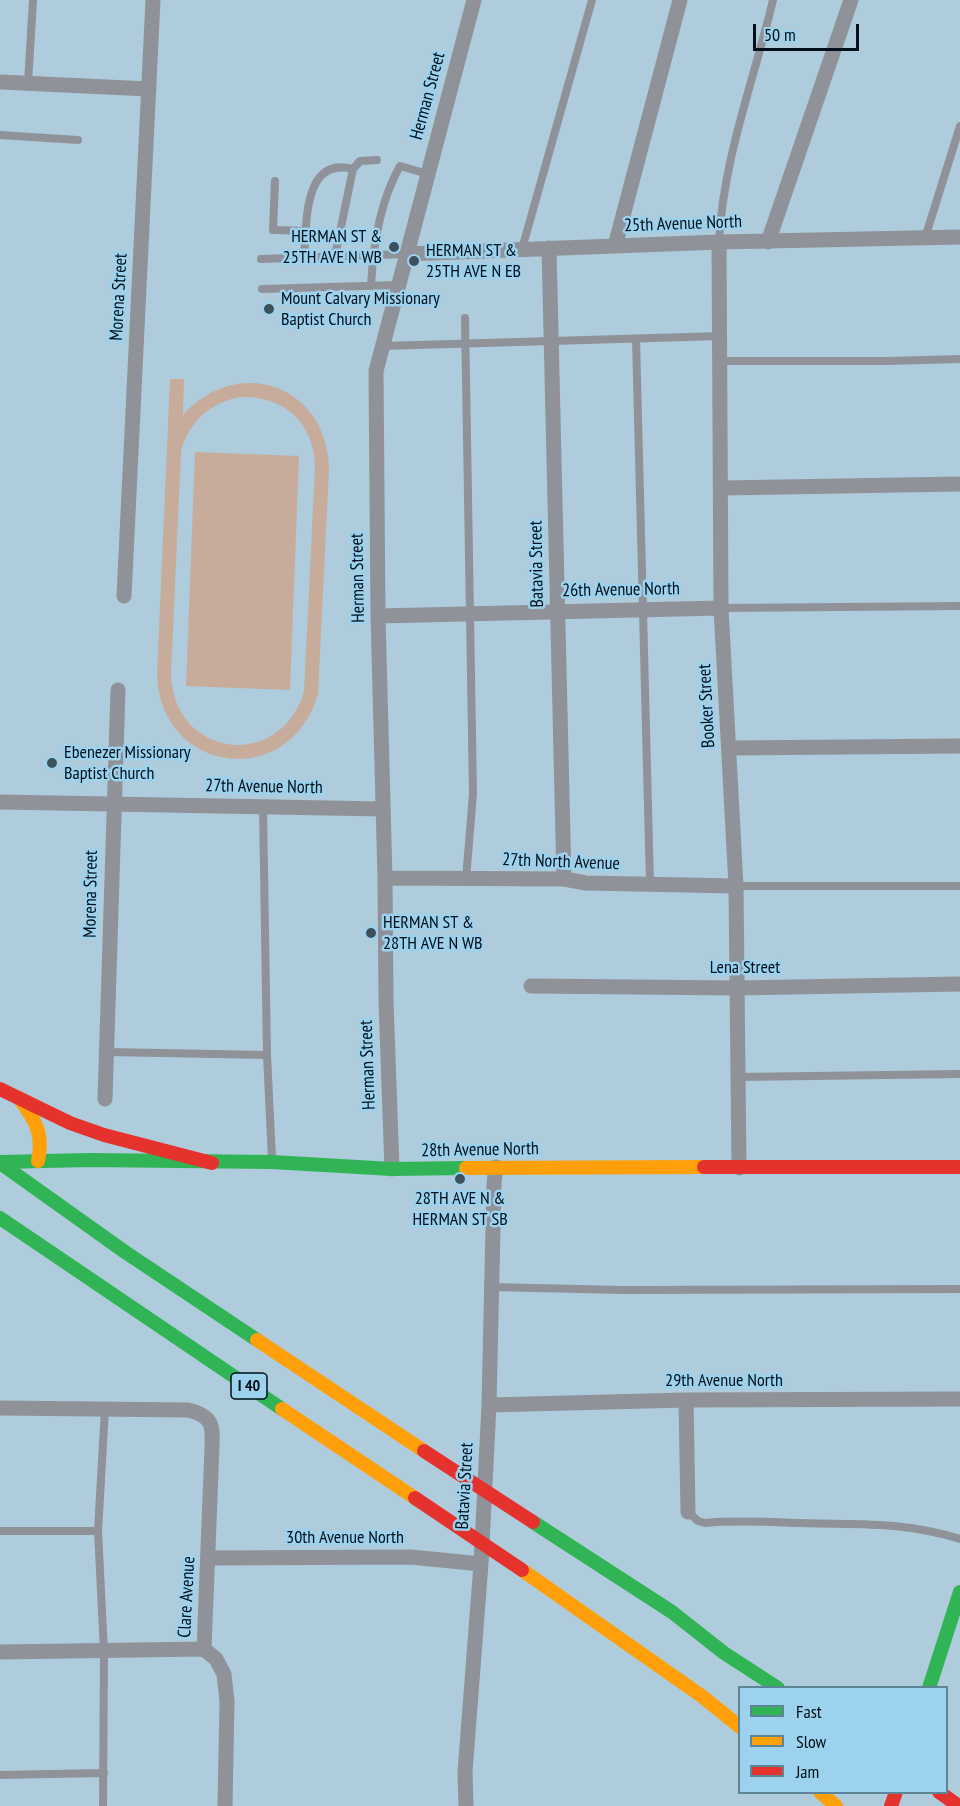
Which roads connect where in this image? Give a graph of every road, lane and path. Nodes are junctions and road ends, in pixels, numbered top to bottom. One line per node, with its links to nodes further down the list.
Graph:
1 (33, 0): 9 (lane)
2 (153, 0): 10 (street, Morena Street)
3 (474, 0): 16 (street, Herman Street)
4 (592, 0): 25 (lane)
5 (680, 0): 23 (street)
6 (773, 0): 21 (lane)
7 (850, 0): 22 (street)
8 (0, 82): 9 (street)
9 (27, 83): 10 (street)
10 (149, 89): 44 (street, Morena Street)
11 (960, 126): 20 (lane)
12 (0, 135): 13 (lane)
13 (78, 140)
14 (377, 159): 15 (lane)
15 (353, 169): 18 (lane); 28 (lane)
16 (428, 174): 26 (street, Herman Street); 27 (lane)
17 (275, 181): 18 (lane)
18 (306, 231): 29 (lane)
19 (960, 237): 20 (street, 25th Avenue North)
20 (925, 238): 22 (street, 25th Avenue North)
21 (719, 242): 22 (street, 25th Avenue North); 23 (street, 25th Avenue North); 35 (street, Booker Street)
22 (768, 242)
23 (615, 246): 24 (street, 25th Avenue North)
24 (549, 248): 25 (street, 25th Avenue North); 37 (street, Batavia Street)
25 (522, 249): 26 (street, 25th Avenue North)
26 (406, 254): 27 (lane); 31 (street, Herman Street)
27 (372, 255): 28 (lane); 32 (lane)
28 (334, 256): 29 (lane)
29 (304, 257): 30 (lane)
30 (261, 259)
31 (398, 285): 32 (lane); 39 (street, Herman Street)
32 (371, 286): 33 (lane)
33 (262, 289)
34 (465, 318): 38 (lane)
35 (720, 336): 36 (lane); 41 (street, Booker Street)
36 (636, 339): 37 (lane); 47 (lane)
37 (551, 341): 38 (lane); 48 (street, Batavia Street)
38 (467, 344): 39 (lane); 49 (lane)
39 (383, 346): 50 (street, Herman Street)
40 (960, 359): 41 (lane)
41 (720, 361): 43 (street, Booker Street)
42 (960, 484): 43 (street)
43 (722, 488): 46 (street, Booker Street)
44 (124, 596)
45 (960, 606): 46 (lane)
46 (721, 608): 47 (street, 26th Avenue North); 53 (street, Booker Street)
47 (642, 609): 48 (street, 26th Avenue North); 61 (lane)
48 (558, 611): 49 (street, 26th Avenue North); 60 (street, Batavia Street)
49 (471, 613): 50 (street, 26th Avenue North); 59 (lane)
50 (378, 616): 57 (street, Herman Street)
51 (118, 690): 55 (street, Morena Street)
52 (960, 746): 53 (street)
53 (730, 748): 62 (street, Booker Street)
54 (0, 802): 55 (street, 27th Avenue North)
55 (113, 804): 56 (street, 27th Avenue North); 67 (street, Morena Street)
56 (263, 807): 57 (street, 27th Avenue North); 68 (lane)
57 (383, 809): 58 (street, Herman Street)
58 (385, 878): 59 (street, 27th North Avenue); 81 (street, Herman Street)
59 (466, 879): 60 (street, 27th North Avenue)
60 (564, 879): 61 (street, 27th North Avenue)
61 (650, 884): 62 (street, 27th North Avenue)
62 (736, 886): 63 (lane); 66 (street, Booker Street)
63 (960, 886)
64 (960, 984): 66 (street, Lena Street)
65 (531, 986): 66 (street, Lena Street)
66 (737, 988): 70 (street, Booker Street)
67 (107, 1052): 68 (lane); 73 (street, Morena Street)
68 (267, 1055): 75 (lane)
69 (960, 1074): 70 (lane)
70 (738, 1077): 80 (street, Booker Street)
71 (0, 1089): 72 (main road)
72 (19, 1098): 74 (main road); 77 (main road)
73 (105, 1099)
74 (38, 1161): 76 (main road, 28th Avenue North); 77 (main road, 28th Avenue North)
75 (272, 1162): 77 (main road, 28th Avenue North); 81 (main road, 28th Avenue North)
76 (0, 1163): 100 (main road, I 40, bridge)
77 (212, 1163)
78 (496, 1167): 80 (main road, 28th Avenue North); 81 (main road, 28th Avenue North); 83 (street, Batavia Street)
79 (960, 1167): 80 (main road, 28th Avenue North)
80 (739, 1168)
81 (392, 1169)
82 (0, 1218): 102 (main road, I 40, bridge)
83 (491, 1287): 84 (lane); 87 (street, Batavia Street)
84 (960, 1289)
85 (960, 1399): 86 (street, 29th Avenue North)
86 (686, 1400): 87 (street, 29th Avenue North); 90 (street)
87 (489, 1405): 95 (street, Batavia Street)
88 (0, 1408): 89 (street)
89 (105, 1408): 92 (lane); 94 (street, Clare Avenue)
90 (688, 1512): 93 (lane)
91 (0, 1531): 92 (lane)
92 (98, 1531): 99 (lane)
93 (960, 1539)
94 (208, 1558): 95 (street, 30th Avenue North); 97 (street, Clare Avenue)
95 (481, 1564): 109 (street, Batavia Street)
96 (960, 1592): 101 (main road)
97 (204, 1649): 99 (street); 108 (street, Clare Avenue)
98 (0, 1652): 99 (street)
99 (104, 1652): 103 (lane)
100 (775, 1686)
101 (930, 1686)
102 (738, 1725)
103 (104, 1773): 104 (lane); 107 (lane)
104 (0, 1775)
105 (822, 1794): 110 (main road)
106 (942, 1794): 111 (main road)
107 (104, 1806)
108 (225, 1806)
109 (466, 1806)
110 (836, 1806)
111 (959, 1806)

